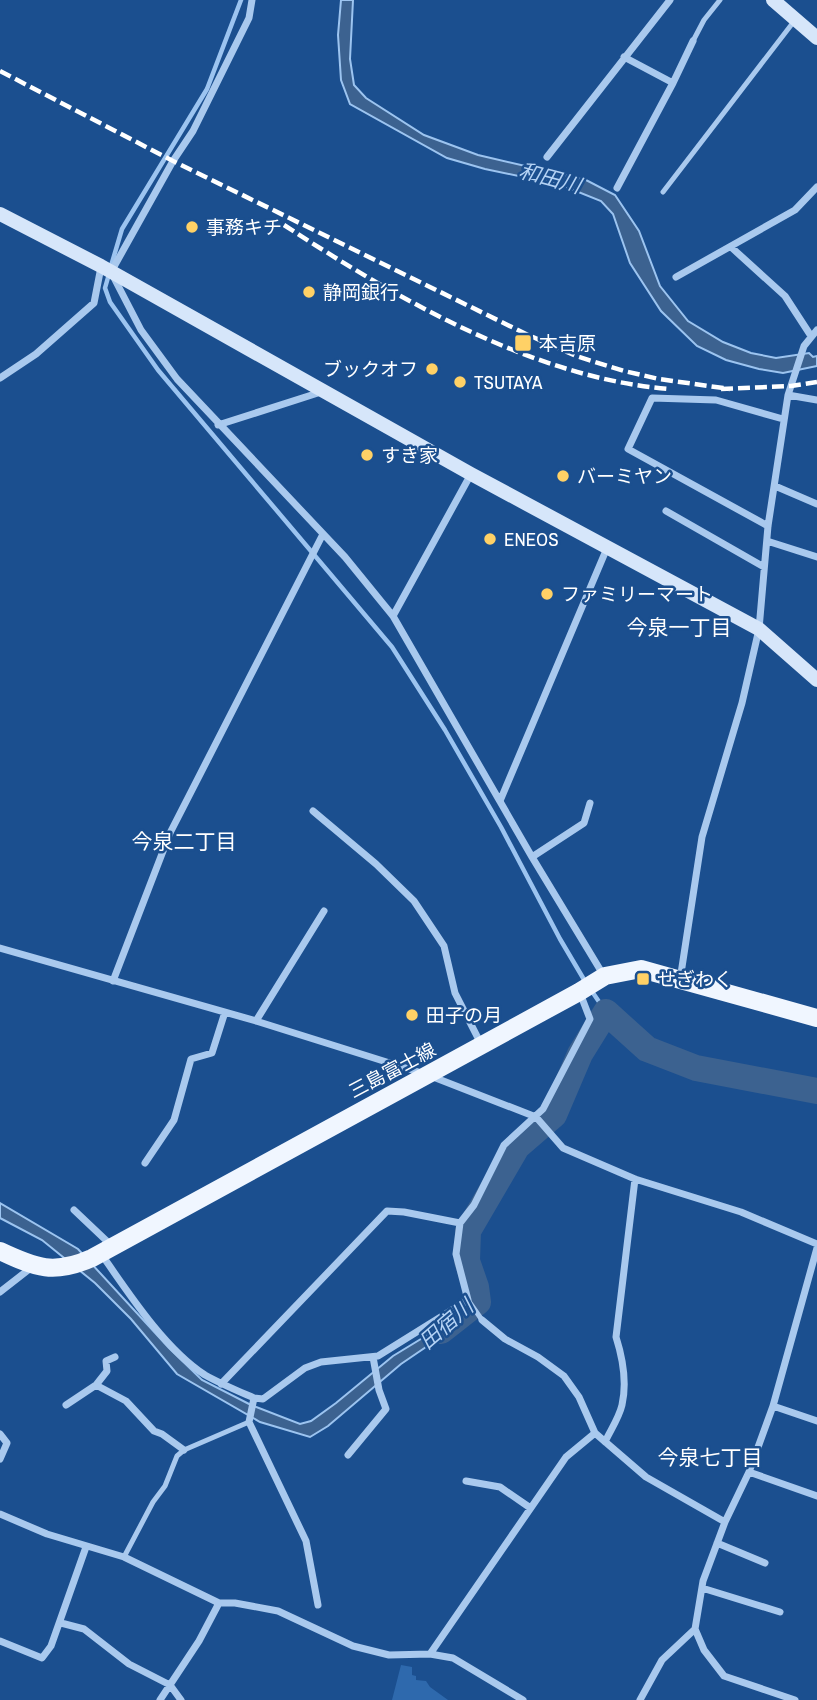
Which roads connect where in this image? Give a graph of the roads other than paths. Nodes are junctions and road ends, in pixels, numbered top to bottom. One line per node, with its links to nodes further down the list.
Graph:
1 (252, 0): 16 (street)
2 (670, 0): 8 (street)
3 (720, 0): 7 (lane)
4 (773, 0): 5 (street)
5 (794, 20): 6 (street); 13 (lane)
6 (815, 33)
7 (693, 41): 9 (street)
8 (624, 57): 9 (street); 10 (street)
9 (673, 83): 12 (street)
10 (547, 157)
11 (817, 187): 15 (street)
12 (617, 188)
13 (663, 192)
14 (0, 214): 16 (street)
15 (731, 247): 17 (street); 18 (street)
16 (106, 269): 19 (street); 20 (street); 24 (street)
17 (676, 277)
18 (814, 333): 21 (street)
19 (0, 377)
20 (322, 391): 24 (street); 25 (street)
21 (788, 395): 22 (street); 23 (street)
22 (817, 400)
23 (783, 419): 26 (street); 29 (street)
24 (218, 425): 30 (street)
25 (471, 474): 32 (street); 35 (street)
26 (775, 486): 27 (street); 29 (street)
27 (817, 504)
28 (666, 511): 34 (street)
29 (768, 526): 31 (street)
30 (323, 534): 35 (street); 45 (street)
31 (766, 541): 33 (street); 34 (street)
32 (607, 548): 36 (street); 38 (street)
33 (817, 556)
34 (764, 567): 36 (street)
35 (393, 616): 38 (street)
36 (759, 629): 37 (street); 46 (street)
37 (817, 680)
38 (500, 801): 41 (street)
39 (590, 803): 41 (street)
40 (313, 811): 51 (street)
41 (532, 857): 44 (street)
42 (324, 911): 50 (street)
43 (1, 950): 45 (street)
44 (601, 978): 46 (main road, 三島富士線); 47 (main road, 三島富士線)
45 (113, 981): 48 (street)
46 (680, 981): 49 (main road, 三島富士線)
47 (580, 992): 51 (main road, 三島富士線); 53 (street)
48 (225, 1012): 50 (street); 54 (street)
49 (817, 1018)
50 (256, 1021): 52 (street)
51 (481, 1045): 52 (main road, 三島富士線)
52 (428, 1075): 53 (street); 60 (main road, 三島富士線)
53 (536, 1117): 55 (street); 57 (street)
54 (145, 1163)
55 (635, 1179): 58 (street); 76 (street)
56 (74, 1210): 60 (street)
57 (460, 1223): 63 (street); 67 (street)
58 (817, 1246): 71 (street)
59 (0, 1251): 61 (main road, 三島富士線)
60 (102, 1253): 61 (main road, 三島富士線); 67 (street)
61 (32, 1267): 62 (street)
62 (0, 1292)
63 (468, 1300): 64 (lane); 66 (street)
64 (482, 1320): 74 (street)
65 (115, 1357): 68 (street)
66 (373, 1360): 69 (street); 78 (street)
67 (221, 1384): 69 (street)
68 (96, 1385): 70 (street); 77 (street)
69 (254, 1398): 72 (street)
70 (66, 1405)
71 (773, 1406): 73 (street); 80 (street)
72 (249, 1420): 77 (lane); 92 (street)
73 (817, 1420)
74 (594, 1433): 76 (street); 83 (street)
75 (0, 1434): 79 (street)
76 (605, 1442): 85 (street)
77 (184, 1450): 88 (lane)
78 (348, 1455)
79 (0, 1459)
80 (750, 1472): 82 (street); 85 (street)
81 (466, 1481): 83 (street)
82 (817, 1496)
83 (529, 1507): 97 (street)
84 (0, 1514): 87 (street)
85 (725, 1522): 86 (street)
86 (718, 1543): 89 (street); 90 (street)
87 (86, 1547): 88 (street); 94 (street)
88 (124, 1558): 91 (street)
89 (765, 1563)
90 (702, 1588): 93 (street); 95 (street)
91 (219, 1603): 97 (street); 98 (street)
92 (318, 1605)
93 (779, 1612)
94 (61, 1623): 96 (street); 98 (street)
95 (695, 1629): 102 (street); 103 (street)
96 (0, 1641)
97 (430, 1654): 101 (street)
98 (170, 1685): 99 (street); 100 (street)
99 (160, 1700)
100 (181, 1700)
101 (523, 1700)
102 (640, 1700)
103 (795, 1700)

